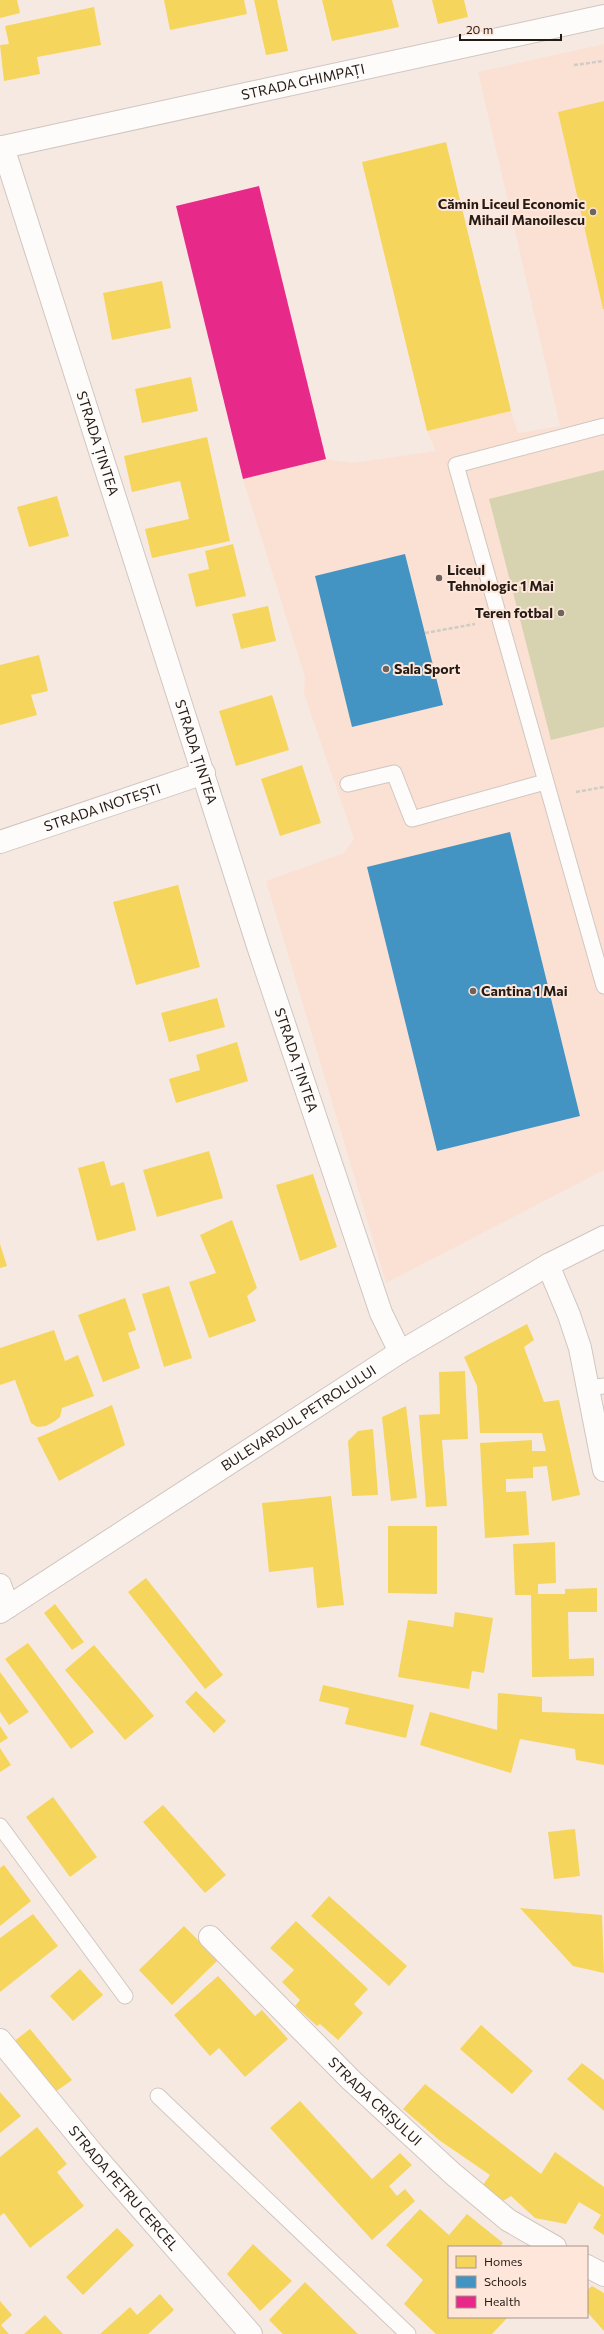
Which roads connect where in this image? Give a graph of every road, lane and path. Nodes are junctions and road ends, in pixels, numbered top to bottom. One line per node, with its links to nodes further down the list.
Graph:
1 (604, 16): 4 (street, STRADA GHIMPAȚI)
2 (604, 61): 3 (path)
3 (574, 65)
4 (1, 147): 8 (street, STRADA ȚINTEA)
5 (604, 426): 6 (lane)
6 (499, 620): 7 (path); 9 (lane)
7 (425, 634)
8 (204, 773): 11 (street, STRADA INOTEȘTI); 15 (street, STRADA ȚINTEA)
9 (545, 782): 10 (lane); 12 (lane)
10 (348, 784)
11 (0, 842)
12 (604, 986)
13 (604, 1237): 14 (street, BULEVARDUL PETROLULUI)
14 (548, 1265): 15 (street, BULEVARDUL PETROLULUI); 16 (street)
15 (400, 1352): 19 (street, BULEVARDUL PETROLULUI)
16 (596, 1387): 17 (street)
17 (604, 1470)
18 (0, 1585): 19 (street)
19 (4, 1610)
20 (0, 1826): 22 (lane)
21 (210, 1937): 25 (street, STRADA CRIȘULUI)
22 (126, 1996)
23 (0, 2040): 28 (street, STRADA PETRU CERCEL)
24 (158, 2096): 29 (lane)
25 (553, 2246)
26 (588, 2267): 27 (street)
27 (604, 2275)
28 (251, 2334)
29 (408, 2334)

